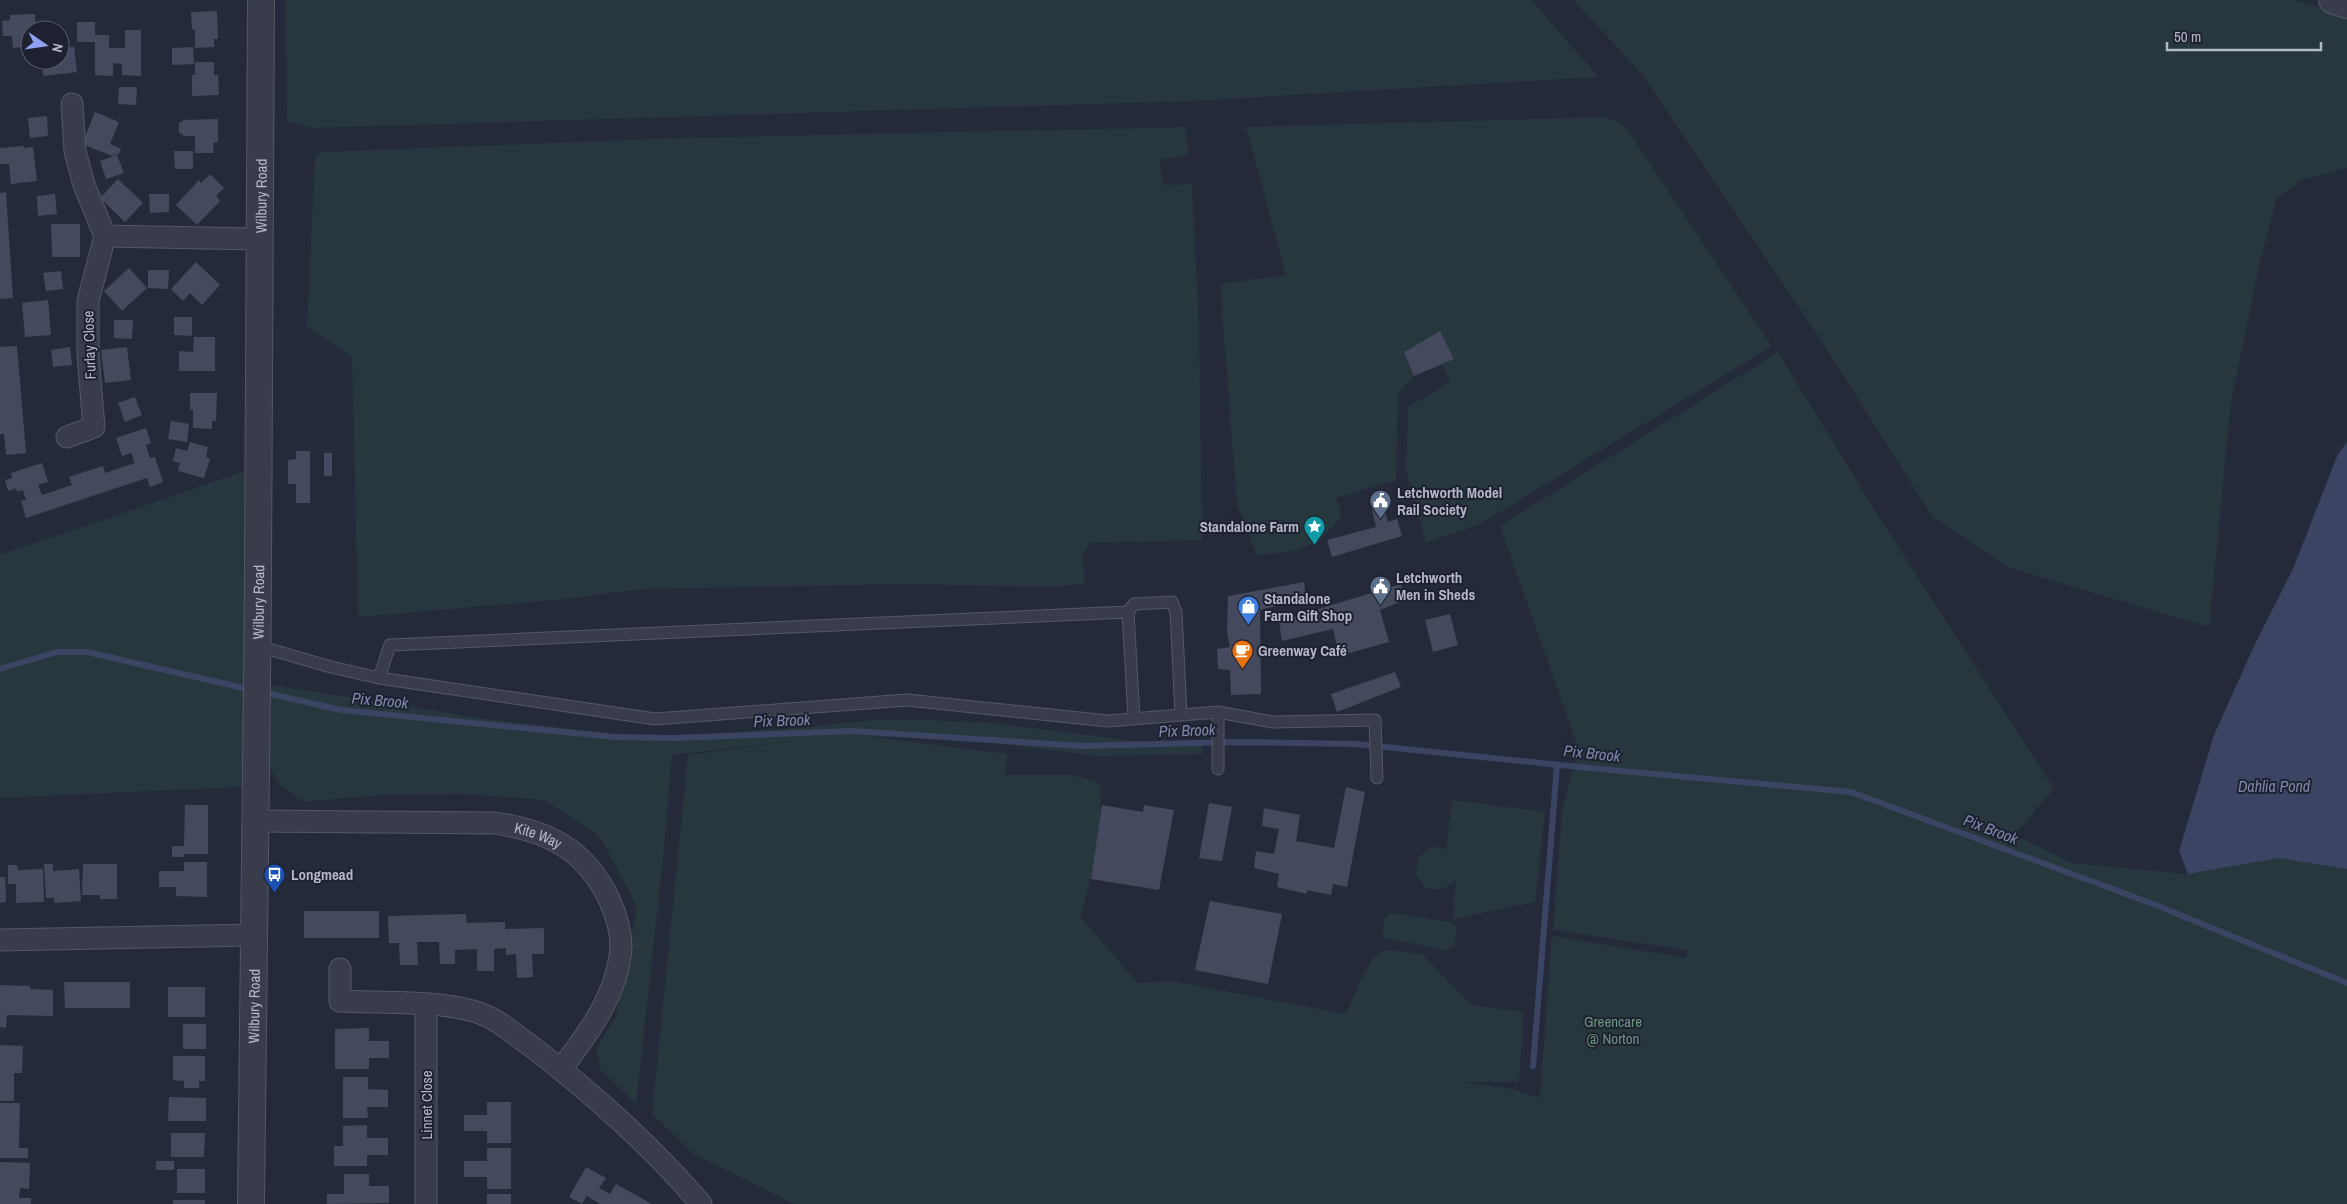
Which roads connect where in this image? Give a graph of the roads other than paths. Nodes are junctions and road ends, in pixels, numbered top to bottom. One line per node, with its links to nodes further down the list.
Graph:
1 (261, 0): 6 (street, Wilbury Road)
2 (2332, 0): 3 (street)
3 (2347, 5)
4 (72, 104): 5 (street)
5 (105, 236): 6 (street); 7 (street, Furlay Close)
6 (261, 239): 9 (street, Wilbury Road)
7 (67, 437)
8 (1128, 612): 10 (lane); 12 (lane); 13 (lane)
9 (258, 658): 10 (lane); 16 (street, Wilbury Road)
10 (379, 678): 13 (lane)
11 (1218, 712): 12 (lane); 14 (lane); 15 (lane)
12 (1181, 715): 13 (lane)
13 (1134, 719)
14 (1218, 768)
15 (1377, 778)
16 (254, 821): 17 (street, Wilbury Road); 21 (street, Kite Way)
17 (254, 935): 18 (street); 22 (street, Wilbury Road)
18 (0, 940)
19 (340, 969): 20 (street)
20 (426, 1005): 21 (street); 23 (street, Linnet Close)
21 (561, 1069): 24 (street)
22 (251, 1204)
23 (426, 1204)
24 (701, 1204)

